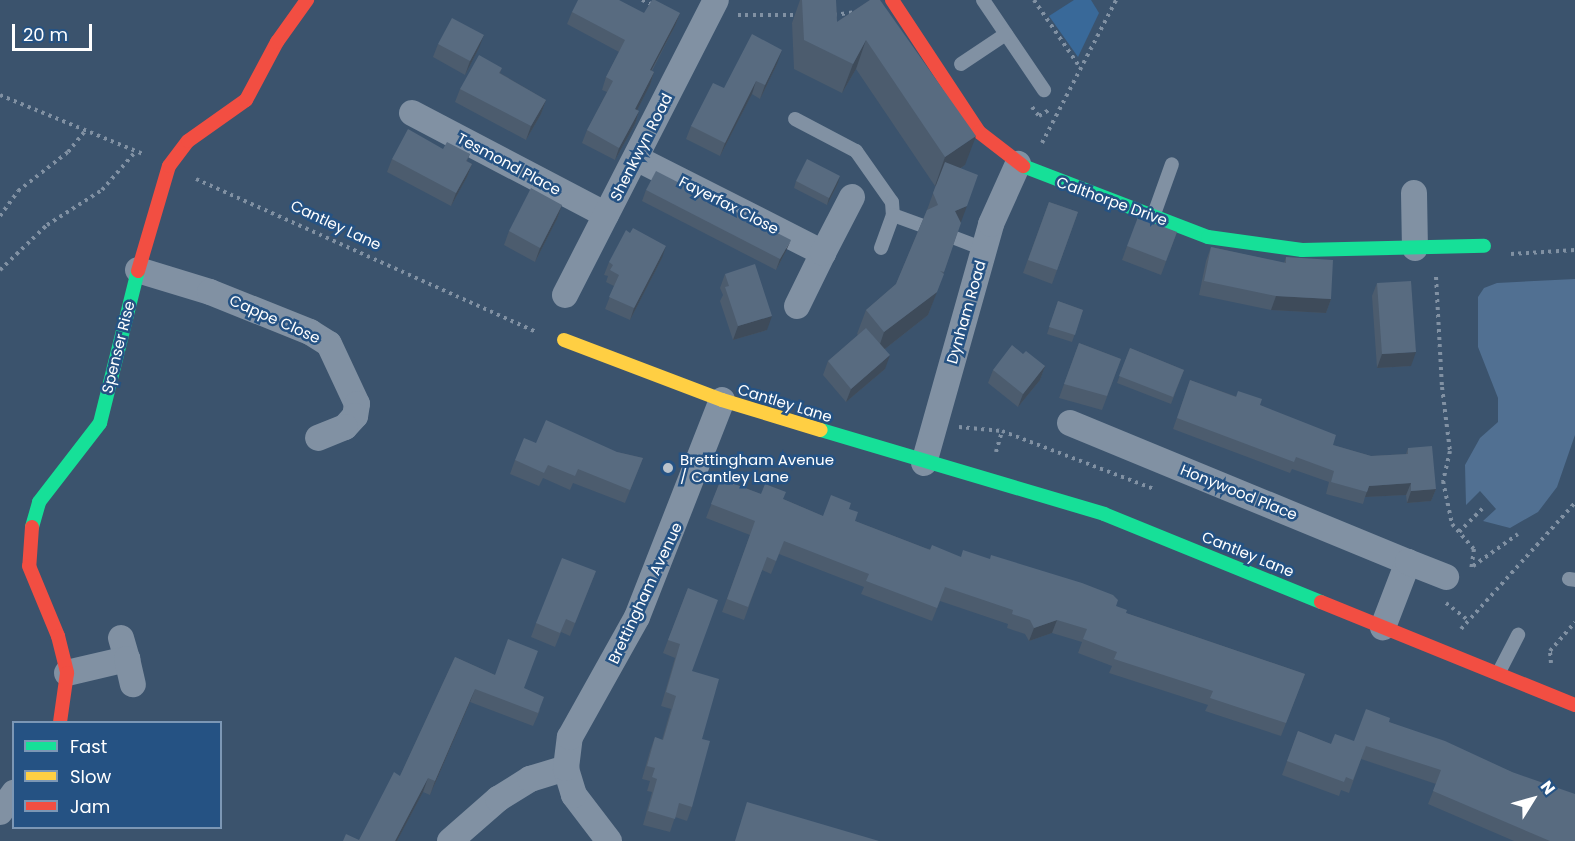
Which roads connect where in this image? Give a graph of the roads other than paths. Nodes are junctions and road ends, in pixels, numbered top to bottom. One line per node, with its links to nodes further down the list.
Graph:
1 (307, 0): 25 (street, Spenser Rise)
2 (892, 0): 11 (street, Calthorpe Drive)
3 (983, 0): 5 (lane)
4 (712, 7): 10 (street, Shenkwyn Road)
5 (1006, 34): 6 (lane); 7 (lane)
6 (961, 64)
7 (1044, 90)
8 (412, 112): 15 (street, Tesmond Place)
9 (795, 119): 16 (lane)
10 (636, 158): 15 (street, Shenkwyn Road); 24 (street, Fayerfax Close)
11 (1018, 164): 17 (street, Calthorpe Drive); 23 (street, Dynham Road)
12 (1172, 164): 17 (lane)
13 (1414, 193): 22 (street)
14 (852, 197): 24 (street)
15 (606, 215): 26 (street, Shenkwyn Road)
16 (893, 215): 18 (lane); 21 (lane)
17 (1154, 217): 22 (street, Calthorpe Drive)
18 (921, 225)
19 (955, 238): 23 (lane)
20 (1484, 246): 22 (street, Calthorpe Drive)
21 (881, 248)
22 (1425, 248)
23 (984, 249): 32 (street, Dynham Road)
24 (823, 253): 27 (street)
25 (138, 270): 31 (street, Cappe Close); 38 (street, Spenser Rise)
26 (565, 295)
27 (796, 306)
28 (564, 340): 29 (street, Cantley Lane)
29 (722, 400): 32 (street, Cantley Lane); 42 (street, Brettingham Avenue)
30 (1070, 423): 33 (street, Honywood Place)
31 (318, 438)
32 (924, 463): 35 (street, Cantley Lane)
33 (1408, 562): 34 (street, Honywood Place); 35 (street)
34 (1451, 587)
35 (1383, 627): 37 (street, Cantley Lane)
36 (1518, 635): 37 (lane)
37 (1499, 672): 40 (street, Cantley Lane)
38 (67, 673): 39 (street); 41 (street, Spenser Rise)
39 (133, 684)
40 (1573, 699)
41 (61, 721)
42 (566, 768): 45 (street); 46 (street, Brettingham Avenue)
43 (12, 796): 44 (street)
44 (0, 812)
45 (450, 841)
46 (609, 841)

